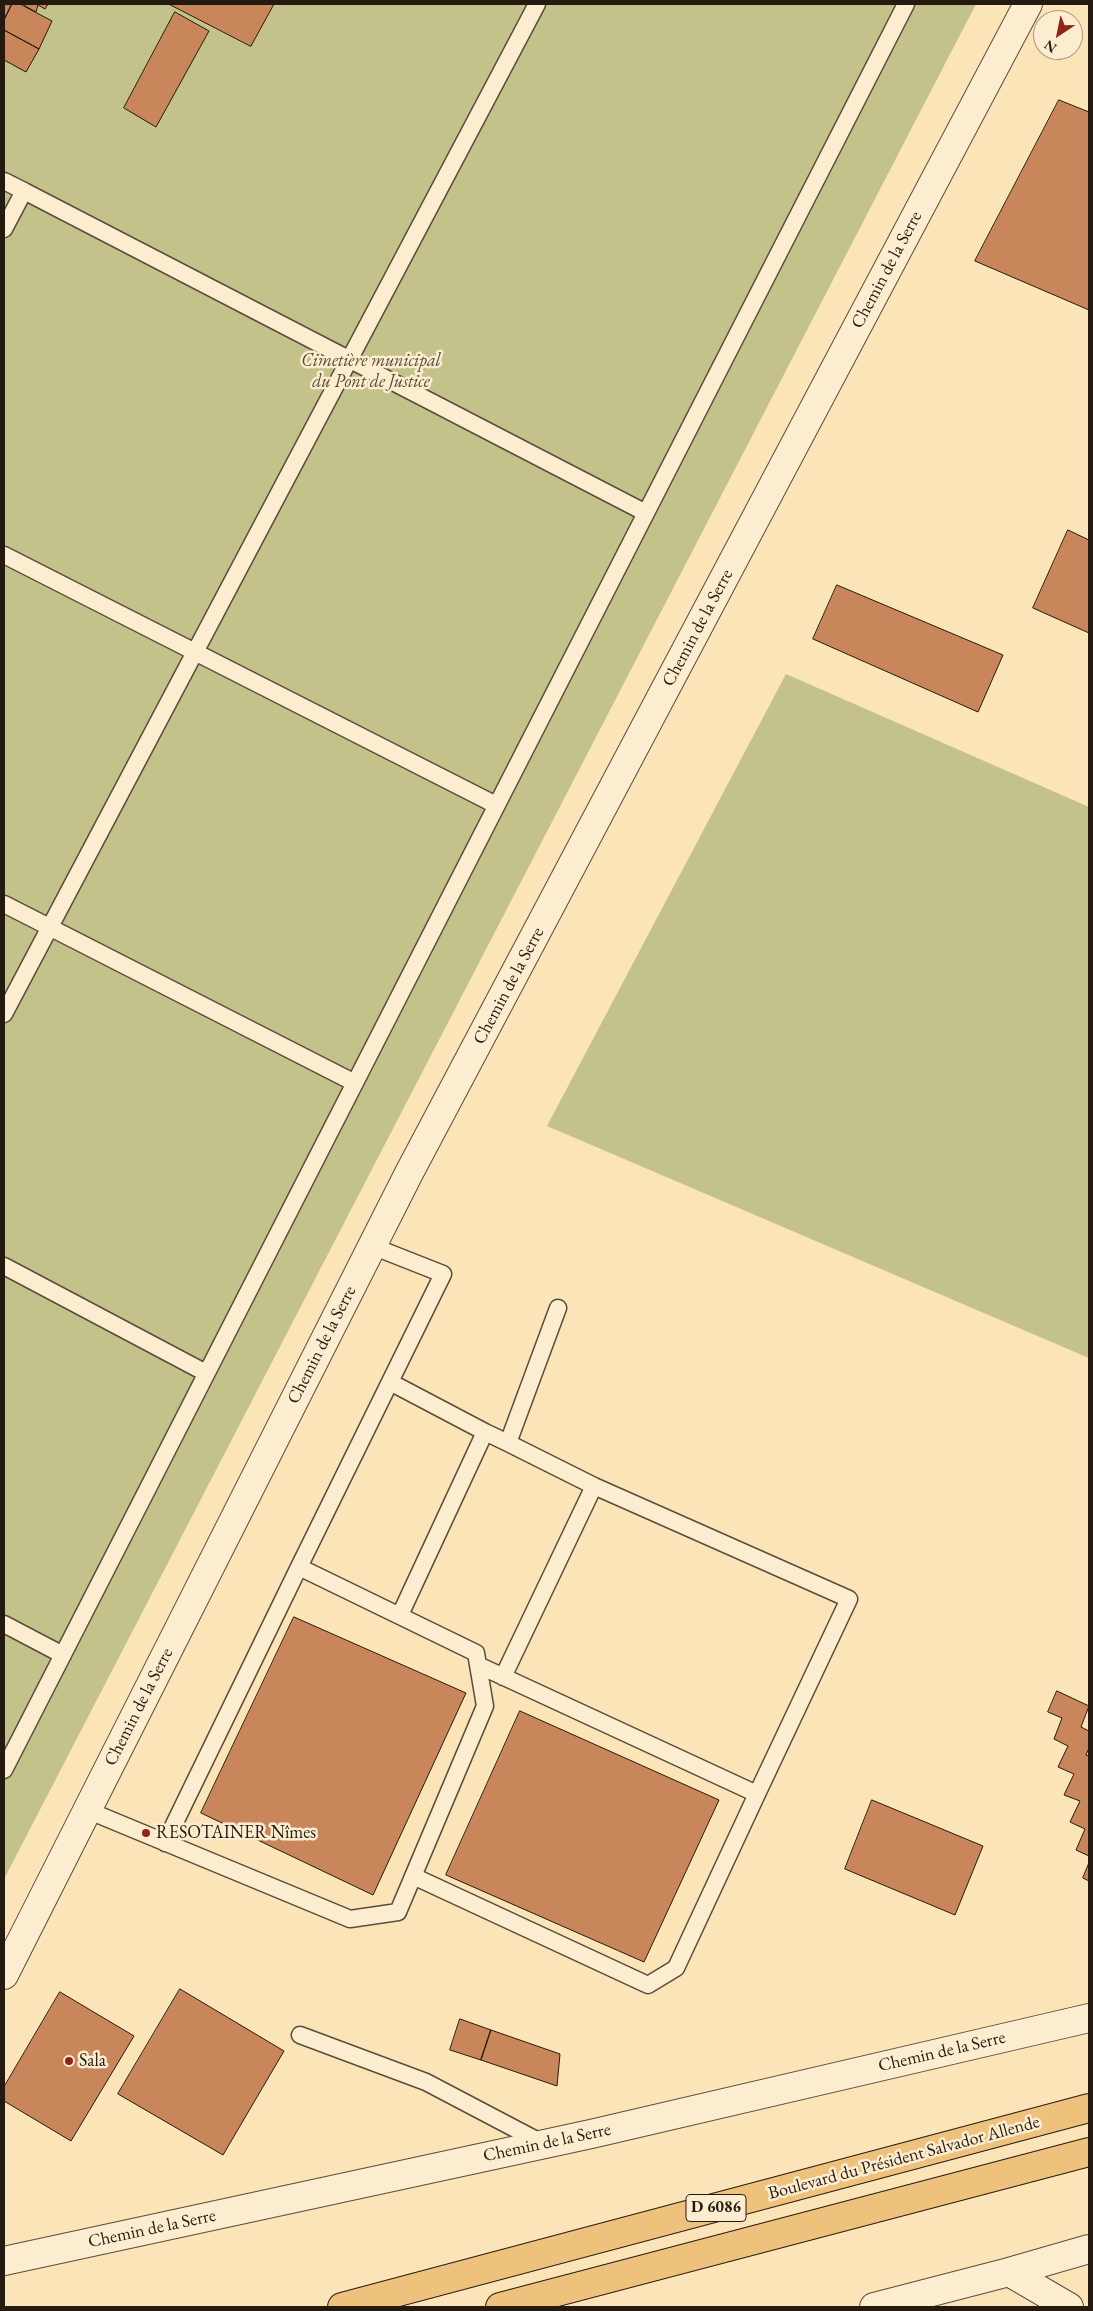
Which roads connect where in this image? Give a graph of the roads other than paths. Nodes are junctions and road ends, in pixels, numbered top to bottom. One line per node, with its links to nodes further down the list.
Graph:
1 (537, 4): 7 (lane)
2 (906, 4): 8 (lane)
3 (1028, 4): 16 (street, Chemin de la Serre)
4 (4, 181): 5 (lane)
5 (24, 191): 6 (lane); 7 (lane)
6 (4, 229)
7 (349, 360): 8 (lane); 10 (lane)
8 (646, 513): 11 (lane)
9 (4, 555): 10 (lane)
10 (195, 651): 11 (lane); 13 (lane)
11 (496, 805): 15 (lane)
12 (4, 904): 13 (lane)
13 (49, 928): 14 (lane); 15 (lane)
14 (4, 1014)
15 (355, 1083): 19 (lane)
16 (372, 1246): 20 (lane); 32 (street, Chemin de la Serre)
17 (4, 1266): 19 (lane)
18 (558, 1308): 22 (lane)
19 (206, 1373): 27 (lane)
20 (390, 1382): 21 (lane); 24 (lane)
21 (485, 1432): 22 (lane); 25 (lane)
22 (508, 1443): 23 (lane)
23 (594, 1486): 29 (lane); 31 (lane)
24 (299, 1567): 25 (lane); 33 (lane)
25 (400, 1615): 28 (lane)
26 (4, 1624): 27 (lane)
27 (63, 1654): 30 (lane)
28 (478, 1665): 29 (lane); 34 (lane)
29 (503, 1677): 31 (lane)
30 (4, 1770)
31 (756, 1794): 34 (lane)
32 (87, 1810): 33 (lane); 35 (street, Chemin de la Serre)
33 (164, 1843): 34 (lane)
34 (414, 1876)
35 (4, 1975)
36 (1089, 2018): 39 (street, Chemin de la Serre)
37 (300, 2035): 39 (lane)
38 (1089, 2108): 44 (main road, Boulevard du Président Salvador Allende / D 6086)
39 (544, 2144): 42 (street, Chemin de la Serre)
40 (1089, 2152): 45 (main road, D 6086)
41 (1089, 2249): 43 (street)
42 (4, 2261)
43 (1009, 2272): 46 (street); 47 (street)
44 (342, 2307)
45 (500, 2307)
46 (874, 2307)
47 (1069, 2307)

